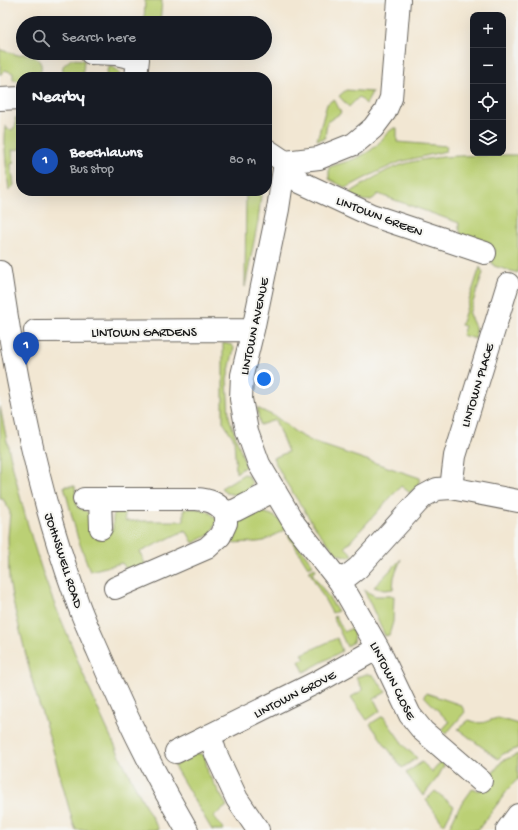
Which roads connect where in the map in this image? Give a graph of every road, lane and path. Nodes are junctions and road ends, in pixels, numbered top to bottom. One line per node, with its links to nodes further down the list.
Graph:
1 (399, 0): 7 (street)
2 (138, 60): 3 (street)
3 (137, 72)
4 (16, 98): 5 (street)
5 (0, 99)
6 (272, 153): 7 (street)
7 (285, 162): 8 (street, LINTOWN GREEN); 11 (street, LINTOWN AVENUE)
8 (485, 253)
9 (0, 272): 25 (street, JOHNSWELL ROAD)
10 (508, 284): 13 (street, LINTOWN PLACE)
11 (253, 330): 12 (street, LINTOWN GARDENS); 14 (street, LINTOWN AVENUE)
12 (35, 331)
13 (451, 488): 15 (street); 18 (street)
14 (276, 490): 16 (street); 18 (street, LINTOWN AVENUE)
15 (518, 501)
16 (226, 513): 17 (street); 19 (street)
17 (101, 528)
18 (340, 582): 20 (street, LINTOWN CLOSE)
19 (115, 588)
20 (378, 648): 21 (street, LINTOWN GROVE); 23 (street, LINTOWN CLOSE)
21 (210, 735): 22 (street, LINTOWN GROVE); 26 (street)
22 (176, 752)
23 (481, 781)
24 (518, 815): 27 (street)
25 (187, 830)
26 (258, 830)
27 (507, 830)

